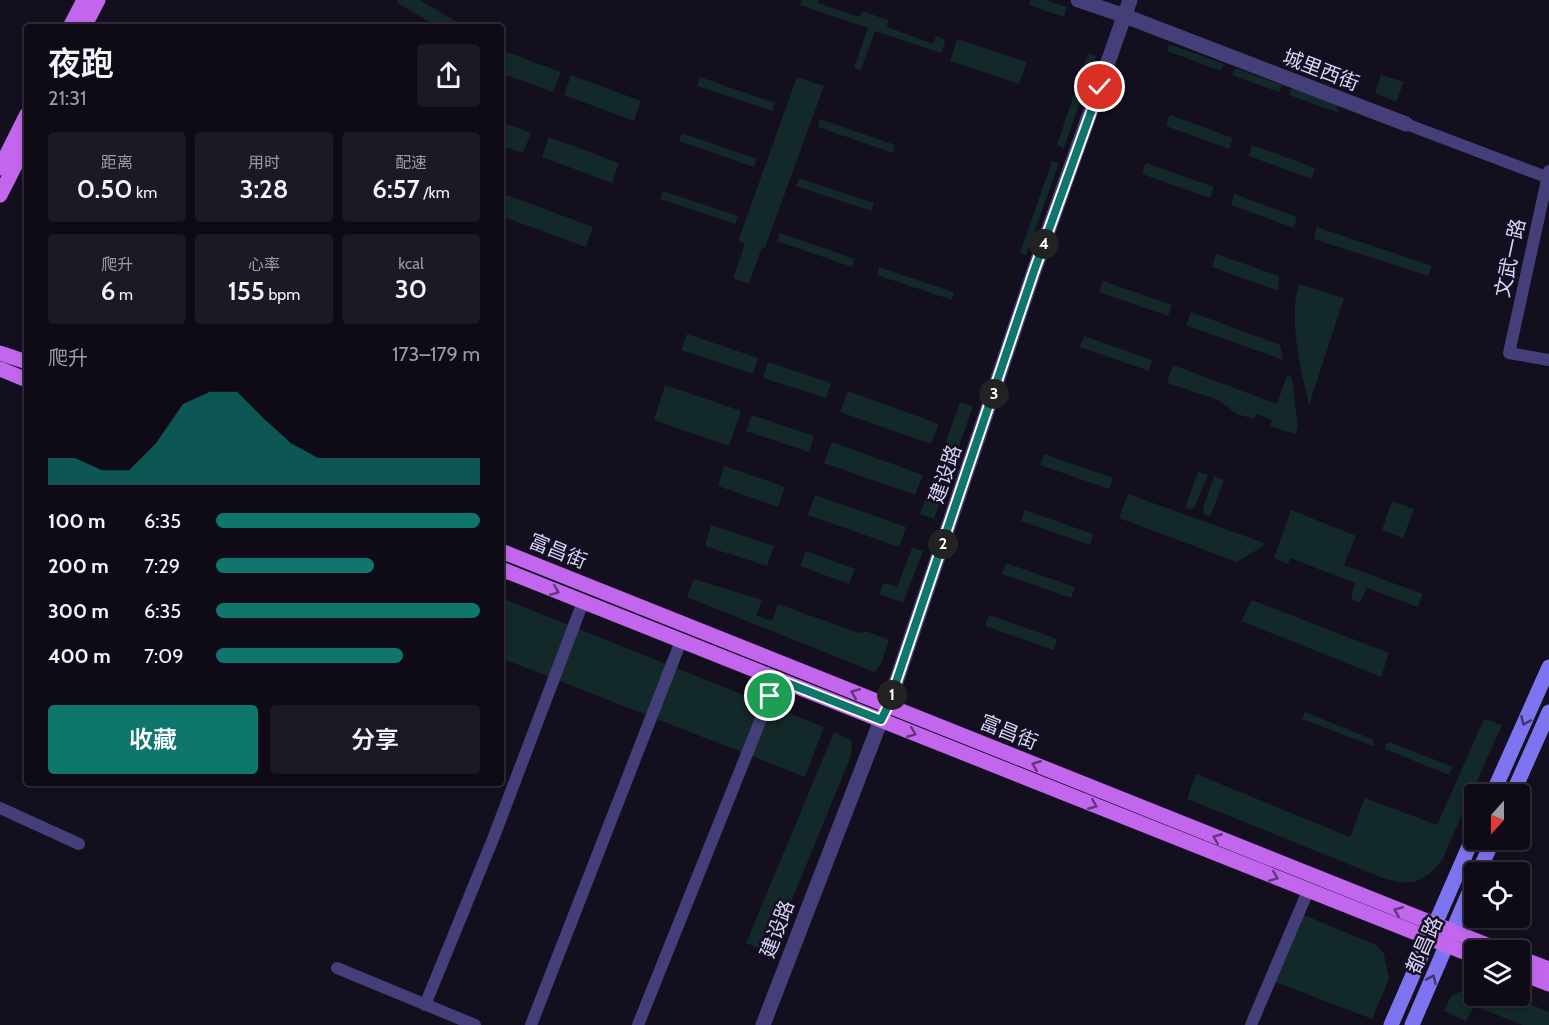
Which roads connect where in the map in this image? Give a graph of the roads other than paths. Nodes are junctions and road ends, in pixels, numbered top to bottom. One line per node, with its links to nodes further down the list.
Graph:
1 (84, 0): 6 (main road)
2 (98, 0): 7 (main road)
3 (1078, 0): 5 (street, 城里西街)
4 (1130, 0): 5 (street, 建设路)
5 (1125, 16): 9 (street, 城里西街); 25 (street, 建设路)
6 (72, 24)
7 (86, 24)
8 (24, 120): 11 (main road)
9 (1406, 124): 12 (street, 城里西街)
10 (24, 148): 13 (main road)
11 (0, 168)
12 (1548, 175): 15 (street, 文武一路)
13 (0, 195)
14 (0, 352): 16 (main road)
15 (1549, 360)
16 (24, 361)
17 (0, 369): 18 (main road)
18 (24, 379)
19 (504, 552): 25 (main road, 富昌街, one-way to 19)
20 (504, 570): 21 (main road, 富昌街, one-way to 21)
21 (583, 602): 22 (main road, 富昌街); 44 (street)
22 (681, 641): 24 (main road, 富昌街); 46 (street)
23 (1549, 667): 28 (main road, one-way to 28)
24 (777, 679): 27 (main road, 富昌街); 47 (street)
25 (888, 706): 27 (street, 建设路); 35 (main road, 富昌街, one-way to 25)
26 (1549, 712): 29 (main road)
27 (881, 720): 33 (main road, 富昌街, one-way to 33); 48 (street, 建设路)
28 (1497, 784)
29 (1517, 784)
30 (0, 808): 31 (street)
31 (79, 844)
32 (1468, 850): 35 (main road, 都昌路)
33 (1308, 891): 35 (main road, 富昌街); 49 (street)
34 (1464, 904): 36 (main road, 都昌路)
35 (1432, 932): 36 (main road, 富昌街); 50 (main road, 都昌路)
36 (1449, 939): 37 (main road, 富昌街); 38 (main road, 富昌街); 51 (main road, 都昌路, one-way to 36)
37 (1464, 942)
38 (1464, 949)
39 (1530, 962): 41 (main road)
40 (337, 968): 44 (street)
41 (1549, 969)
42 (1530, 977): 43 (main road)
43 (1549, 984)
44 (425, 1005): 45 (street)
45 (475, 1025)
46 (531, 1025)
47 (638, 1025)
48 (762, 1025)
49 (1251, 1025)
50 (1391, 1025)
51 (1412, 1025)

